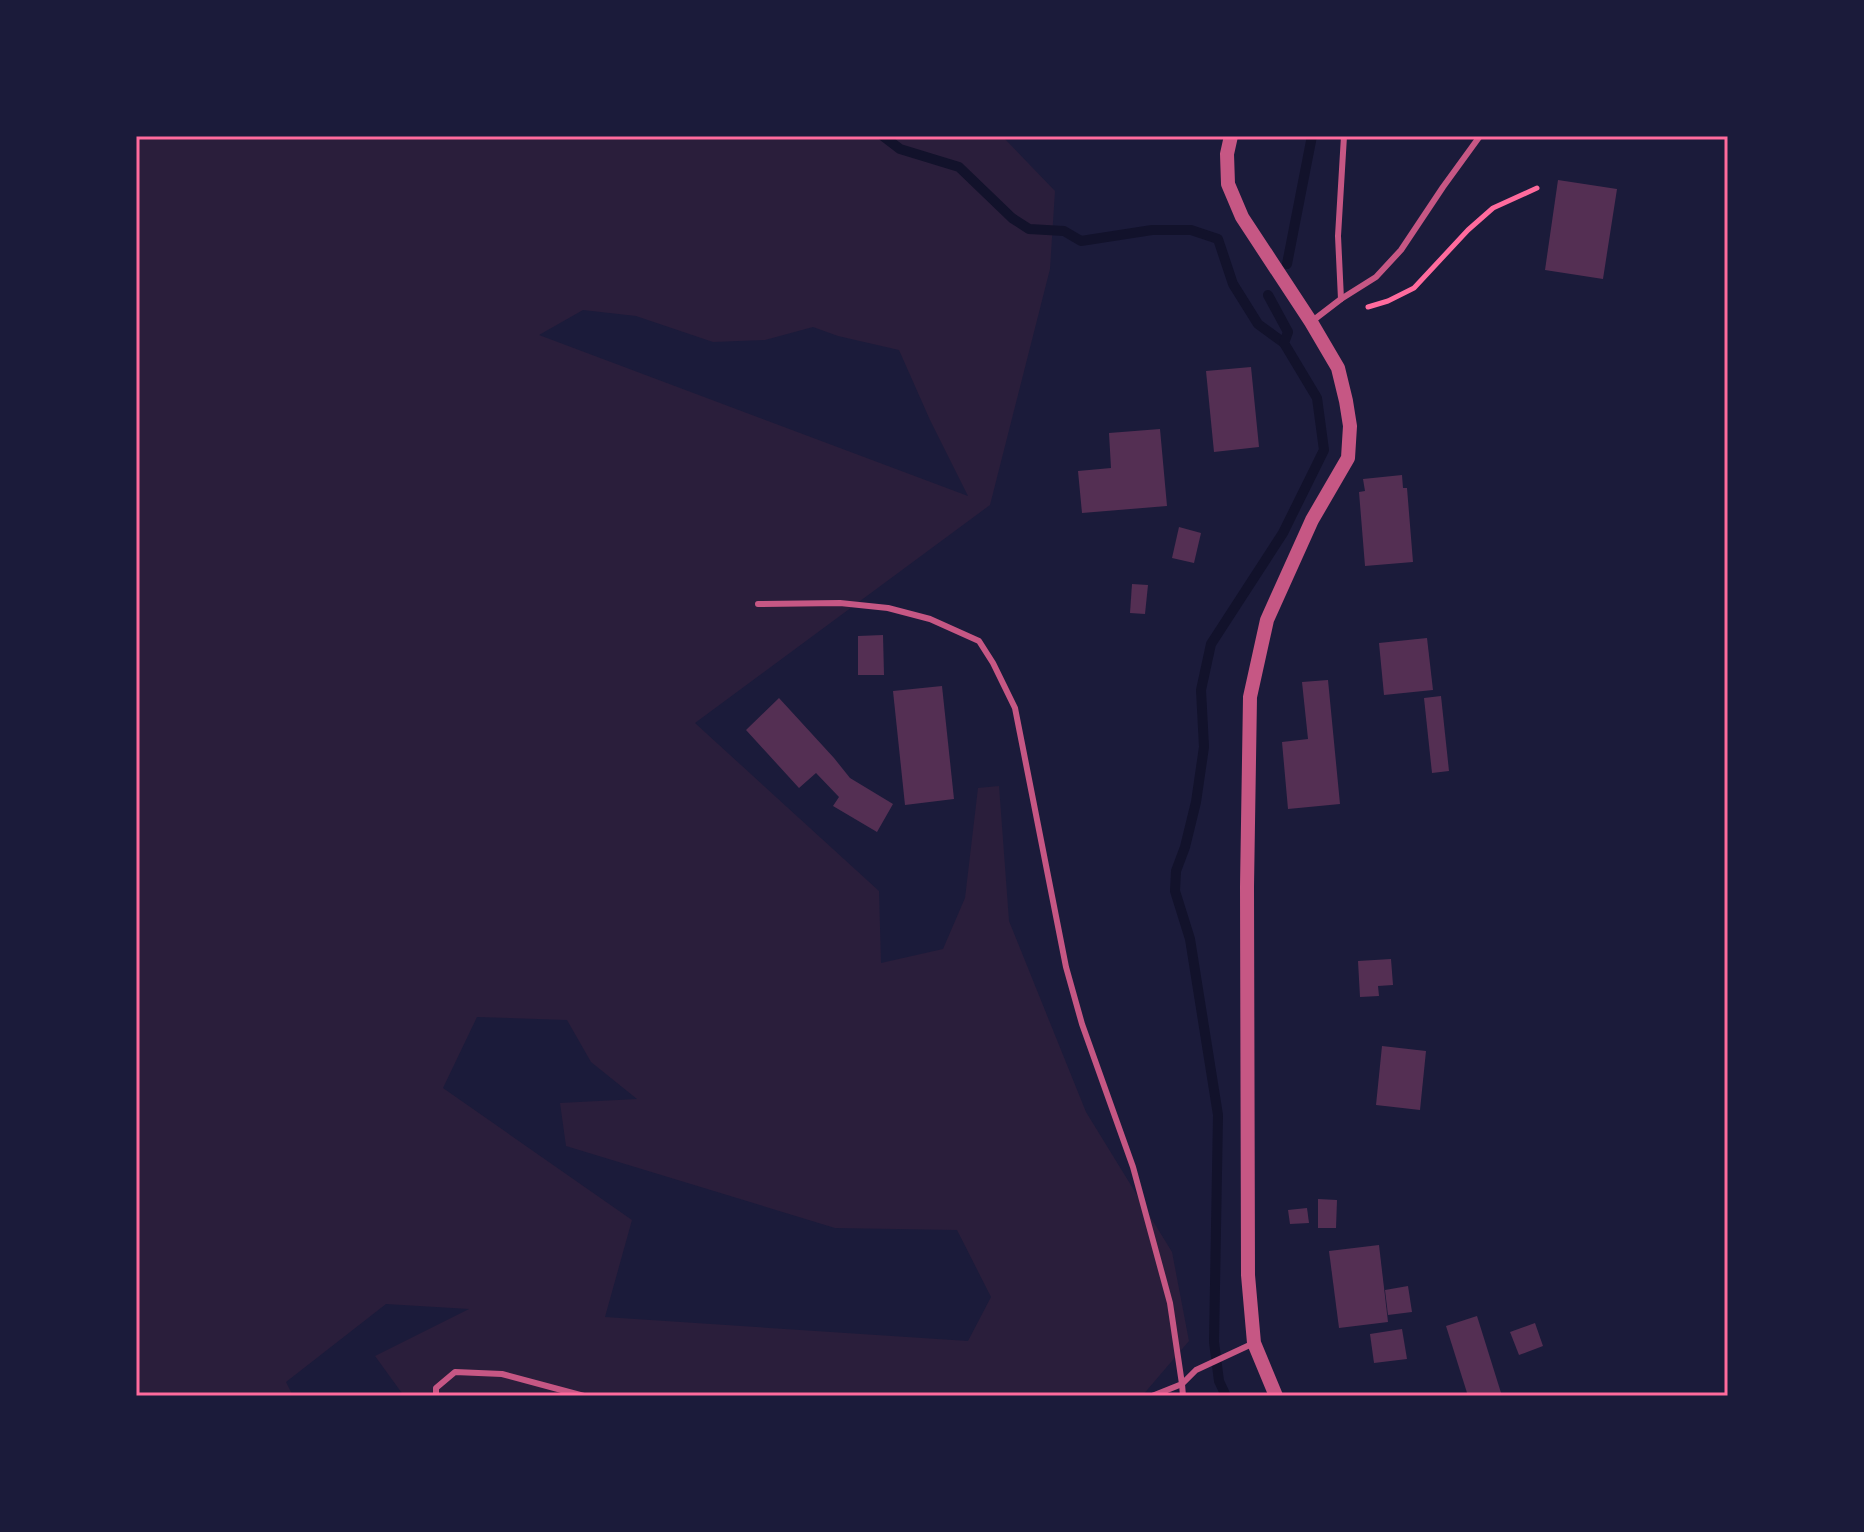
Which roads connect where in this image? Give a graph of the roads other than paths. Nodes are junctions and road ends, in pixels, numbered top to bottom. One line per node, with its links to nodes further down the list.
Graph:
1 (1231, 136): 5 (street)
2 (1344, 136): 4 (lane)
3 (1480, 136): 4 (lane)
4 (1341, 299): 5 (lane)
5 (1311, 322): 7 (street)
6 (758, 604): 8 (lane)
7 (1254, 1343): 8 (lane); 13 (street)
8 (1182, 1384): 11 (lane); 12 (lane)
9 (436, 1396): 10 (lane)
10 (584, 1396)
11 (1152, 1396)
12 (1183, 1396)
13 (1276, 1396)

